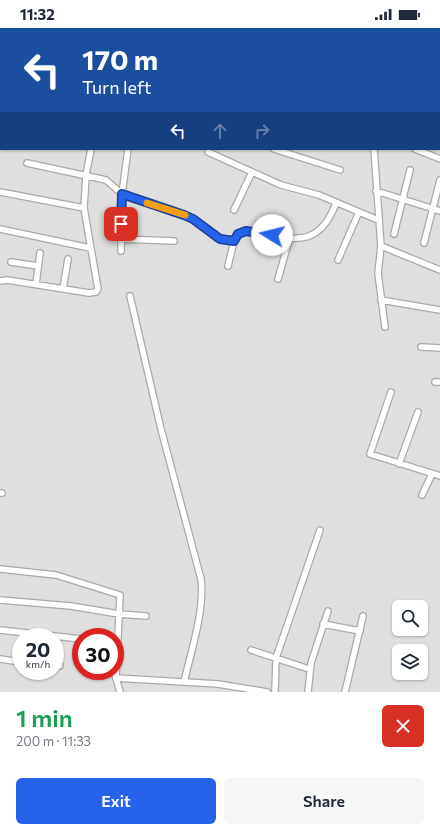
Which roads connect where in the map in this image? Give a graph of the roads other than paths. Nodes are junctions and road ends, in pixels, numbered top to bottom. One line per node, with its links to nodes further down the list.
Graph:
1 (91, 150): 12 (street)
2 (128, 150): 16 (street)
3 (277, 150): 9 (street)
4 (374, 150): 14 (street)
5 (418, 150): 7 (street)
6 (208, 152): 11 (street)
7 (440, 159)
8 (27, 163): 12 (street)
9 (340, 170)
10 (410, 170): 17 (street)
11 (252, 172): 18 (street); 21 (street)
12 (86, 175): 16 (street); 19 (street)
13 (440, 180): 20 (street)
14 (376, 191): 17 (street); 24 (street)
15 (0, 192): 19 (street)
16 (122, 194): 28 (street); 30 (street)
17 (402, 199): 20 (street); 26 (street)
18 (336, 203): 23 (street); 27 (street)
19 (84, 208): 33 (street)
20 (433, 209): 22 (street); 31 (street)
21 (234, 210)
22 (440, 211)
23 (359, 212): 24 (street); 37 (street)
24 (378, 220): 32 (street)
25 (0, 229): 33 (street)
26 (394, 234)
27 (290, 237): 30 (street); 42 (street)
28 (121, 239): 29 (street); 34 (street)
29 (174, 241)
30 (234, 241): 40 (street)
31 (424, 243)
32 (380, 246): 41 (street); 47 (street)
33 (90, 248): 45 (street)
34 (121, 251)
35 (40, 253): 39 (street)
36 (68, 259): 45 (street)
37 (338, 260)
38 (11, 262): 39 (street)
39 (38, 266): 44 (street)
40 (228, 266)
41 (440, 270)
42 (278, 279)
43 (0, 281): 44 (street)
44 (36, 284): 45 (street)
45 (63, 289)
46 (130, 296): 77 (street)
47 (381, 300): 48 (street); 49 (street)
48 (440, 310)
49 (385, 326)
50 (421, 347): 51 (street)
51 (440, 348)
52 (392, 392): 54 (street)
53 (418, 412): 54 (street)
54 (399, 464): 55 (street)
55 (432, 474): 56 (street); 57 (street)
56 (440, 476)
57 (422, 495)
58 (320, 530): 71 (street)
59 (0, 569): 62 (street)
60 (0, 600): 62 (street)
61 (328, 610): 65 (street)
62 (119, 614): 63 (street); 66 (street)
63 (146, 616)
64 (363, 616): 68 (street)
65 (323, 624): 68 (street); 74 (street)
66 (118, 628)
67 (0, 630): 69 (street)
68 (360, 631): 82 (street)
69 (72, 638)
70 (251, 650): 71 (street)
71 (276, 658): 74 (street); 80 (street)
72 (0, 659): 73 (street)
73 (12, 661)
74 (309, 669): 81 (street)
75 (124, 678): 77 (street)
76 (117, 680): 78 (street)
77 (184, 682): 79 (street)
78 (120, 692)
79 (267, 692)
80 (275, 692)
81 (308, 692)
82 (345, 692)

